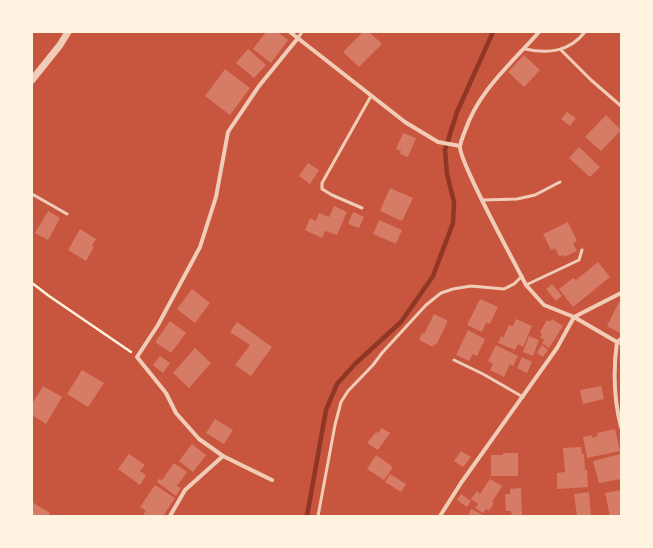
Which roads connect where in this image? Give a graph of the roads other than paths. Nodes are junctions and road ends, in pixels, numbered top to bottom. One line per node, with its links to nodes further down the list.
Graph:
1 (68, 32): 9 (street)
2 (290, 32): 6 (street)
3 (302, 32): 6 (lane)
4 (539, 32): 7 (street)
5 (585, 32): 8 (lane)
6 (298, 38): 10 (street); 28 (street)
7 (525, 49): 8 (lane); 12 (street)
8 (561, 50): 11 (lane)
9 (32, 80)
10 (371, 96): 12 (street); 16 (lane)
11 (621, 106)
12 (460, 146): 15 (street)
13 (560, 182): 15 (lane)
14 (32, 194): 17 (lane)
15 (483, 200): 19 (street)
16 (362, 208)
17 (67, 214)
18 (582, 250): 20 (lane)
19 (522, 276): 20 (street); 31 (lane)
20 (526, 285): 22 (street)
21 (621, 293): 22 (street)
22 (574, 318): 24 (street); 26 (street)
23 (621, 338): 24 (lane)
24 (619, 343): 27 (street)
25 (454, 360): 26 (lane)
26 (523, 397): 32 (street)
27 (621, 427)
28 (223, 456): 29 (street); 30 (street)
29 (272, 480)
30 (170, 516)
31 (318, 516)
32 (440, 516)

